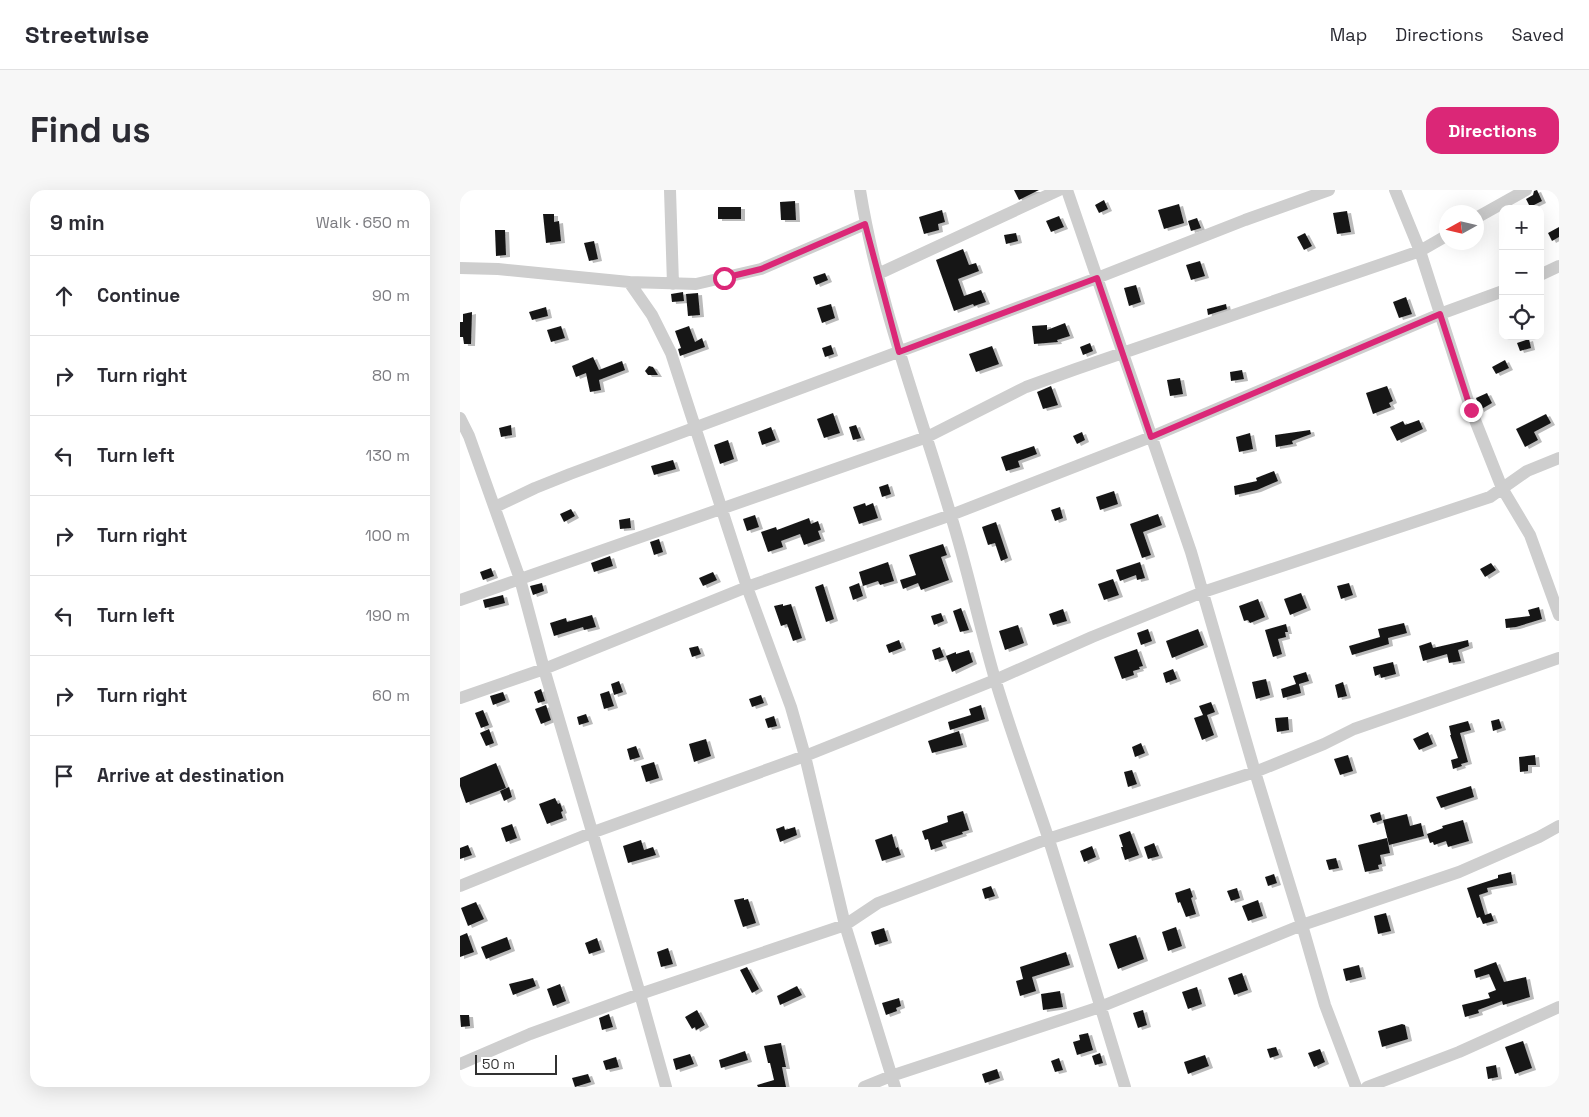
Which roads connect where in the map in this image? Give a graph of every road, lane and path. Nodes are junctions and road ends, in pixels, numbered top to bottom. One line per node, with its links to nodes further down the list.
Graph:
1 (670, 190): 18 (street)
2 (860, 190): 9 (street)
3 (1059, 190): 15 (street)
4 (1067, 190): 16 (street)
5 (1329, 190): 16 (street)
6 (1395, 190): 11 (street)
7 (1526, 190): 8 (street)
8 (1484, 214)
9 (865, 224): 15 (street); 18 (street)
10 (1439, 240): 11 (street)
11 (1420, 252): 20 (street); 22 (street)
12 (1559, 266): 14 (street)
13 (460, 268): 17 (street)
14 (1544, 272)
15 (878, 274): 21 (street)
16 (1097, 278): 21 (street); 22 (street)
17 (629, 282): 18 (street); 24 (street)
18 (672, 284)
19 (1499, 292): 20 (street)
20 (1440, 314): 26 (street); 28 (street)
21 (899, 352): 24 (street); 25 (street)
22 (1122, 354): 25 (street); 26 (street)
23 (460, 418): 29 (street)
24 (696, 429): 29 (street); 30 (street)
25 (927, 437): 30 (street); 31 (street)
26 (1151, 437): 31 (street); 34 (street)
27 (1559, 458): 28 (street)
28 (1502, 488): 34 (street); 36 (street)
29 (495, 507): 32 (street)
30 (722, 509): 32 (street); 33 (street)
31 (951, 515): 33 (street); 39 (street)
32 (520, 579): 35 (street); 38 (street)
33 (747, 587): 38 (street); 41 (street)
34 (1203, 592): 39 (street); 42 (street)
35 (460, 600)
36 (1559, 615)
37 (1559, 658): 42 (street)
38 (544, 669): 40 (street); 44 (street)
39 (995, 680): 41 (street); 45 (street)
40 (460, 698)
41 (805, 756): 44 (street); 47 (street)
42 (1255, 772): 45 (street); 48 (street)
43 (1559, 826): 48 (street)
44 (591, 833): 46 (street); 49 (street)
45 (1048, 839): 47 (street); 50 (street)
46 (460, 886)
47 (845, 925): 49 (street); 53 (street)
48 (1302, 925): 50 (street); 57 (street)
49 (640, 994): 52 (street); 54 (street)
50 (1100, 1007): 53 (street); 56 (street)
51 (1559, 1007): 58 (street)
52 (460, 1064)
53 (893, 1082): 55 (street)
54 (666, 1087)
55 (864, 1087)
56 (1125, 1087)
57 (1356, 1087)
58 (1367, 1087)

